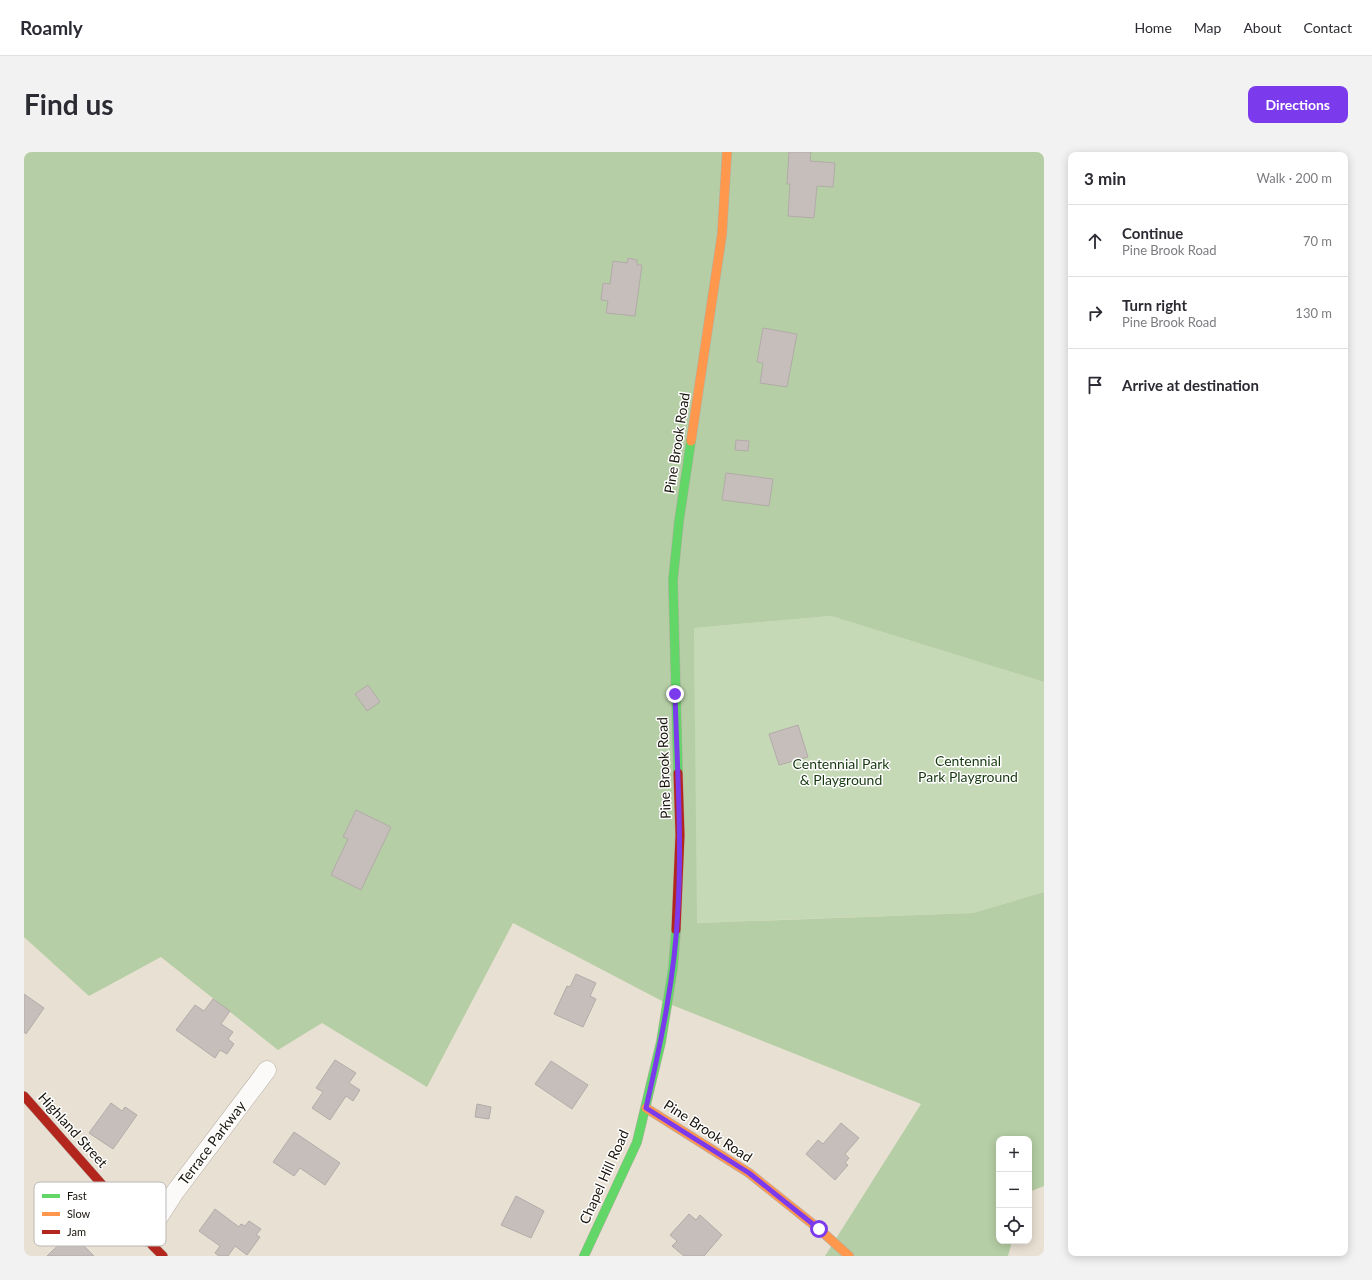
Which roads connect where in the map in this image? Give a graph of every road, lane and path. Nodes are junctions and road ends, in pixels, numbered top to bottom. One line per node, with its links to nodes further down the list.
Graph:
1 (727, 152): 4 (main road, Pine Brook Road)
2 (267, 1070): 6 (street, Terrace Parkway)
3 (24, 1096): 5 (main road, Highland Street)
4 (646, 1108): 9 (main road, Chapel Hill Road); 10 (main road, Pine Brook Road)
5 (100, 1182)
6 (166, 1206)
7 (154, 1246): 8 (main road, Highland Street)
8 (163, 1256)
9 (584, 1256)
10 (849, 1256)

